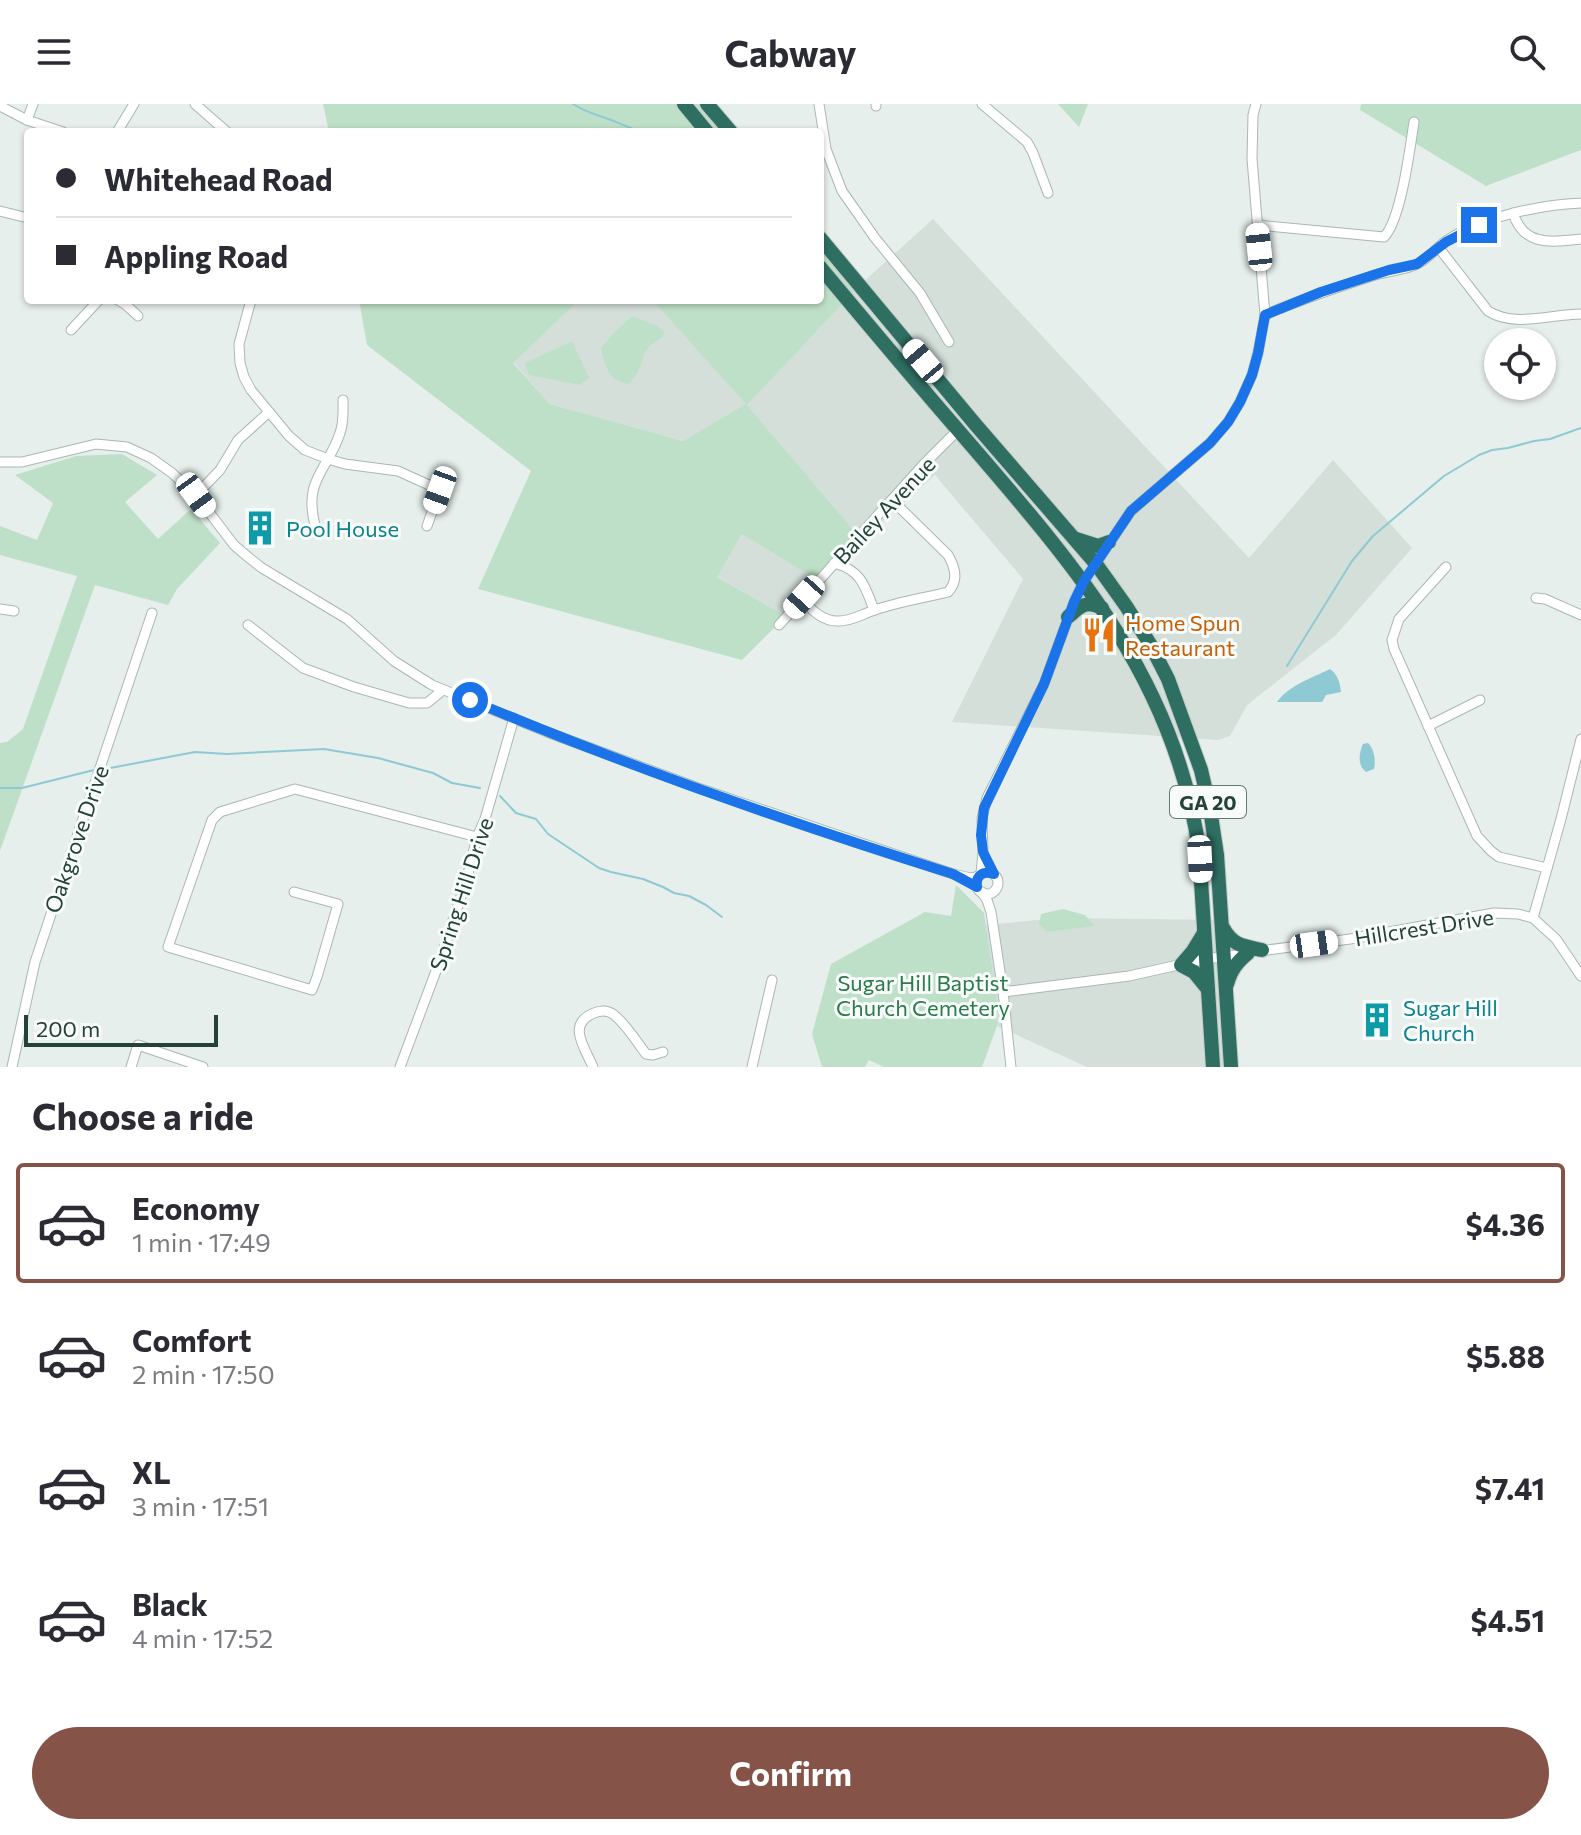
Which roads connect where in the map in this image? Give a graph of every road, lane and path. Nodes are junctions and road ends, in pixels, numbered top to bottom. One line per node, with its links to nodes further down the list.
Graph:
1 (33, 104): 10 (street)
2 (134, 104): 13 (street)
3 (195, 104): 14 (street)
4 (684, 104): 15 (highway)
5 (707, 104): 16 (highway)
6 (819, 104): 17 (street)
7 (982, 104): 19 (street)
8 (1256, 104): 24 (street)
9 (0, 106): 10 (street)
10 (27, 120): 12 (street)
11 (1414, 122): 24 (street)
12 (51, 128)
13 (119, 128)
14 (222, 128)
15 (704, 128)
16 (728, 128)
17 (823, 128)
18 (824, 136): 36 (street)
19 (1048, 193)
20 (1581, 203): 22 (street)
21 (0, 213): 23 (street)
22 (1513, 213): 25 (street); 27 (street)
23 (24, 217)
24 (1257, 225): 33 (street)
25 (1581, 239)
26 (824, 243): 46 (highway, GA 20)
27 (1439, 248): 32 (street); 33 (street)
28 (824, 272): 39 (highway, GA 20)
29 (95, 304): 35 (street)
30 (125, 304): 34 (street)
31 (250, 304): 38 (street)
32 (1581, 314)
33 (1265, 315): 47 (street)
34 (138, 316)
35 (71, 330)
36 (949, 342)
37 (343, 400): 40 (street)
38 (269, 412): 40 (street); 42 (street)
39 (958, 430): 43 (street, Bailey Avenue); 51 (highway, GA 20)
40 (328, 459): 44 (street); 45 (street)
41 (0, 462): 42 (street)
42 (196, 495): 63 (street)
43 (893, 501): 48 (street, Bailey Avenue); 56 (street)
44 (315, 525)
45 (427, 526)
46 (1073, 538): 47 (highway); 49 (highway, GA 20)
47 (1109, 542): 49 (street)
48 (834, 563): 52 (street, Bailey Avenue); 56 (street)
49 (1096, 564): 51 (street); 77 (highway, GA 20)
50 (1446, 567): 66 (street)
51 (1084, 581): 54 (highway, GA 20); 60 (street)
52 (804, 597): 56 (street); 62 (street, Bailey Avenue)
53 (1536, 598): 59 (street)
54 (1102, 608): 60 (highway); 78 (highway, GA 20)
55 (0, 609): 57 (street)
56 (874, 610)
57 (14, 611)
58 (152, 613): 89 (street, Oakgrove Drive)
59 (1581, 615)
60 (1068, 617): 69 (street)
61 (248, 625): 63 (street)
62 (779, 625)
63 (443, 690): 65 (street)
64 (1480, 700): 66 (street)
65 (514, 718): 68 (street, Spring Hill Drive); 72 (street)
66 (1428, 726): 70 (street)
67 (1581, 739): 70 (street)
68 (477, 838): 74 (street); 92 (street, Spring Hill Drive)
69 (983, 852): 71 (street); 72 (street)
70 (1547, 868): 76 (street)
71 (994, 874): 72 (street); 73 (street)
72 (980, 882): 73 (street); 75 (street)
73 (996, 890): 75 (street)
74 (294, 892)
75 (991, 912): 87 (street)
76 (1533, 918): 79 (street, Hillcrest Drive); 83 (street)
77 (1222, 926): 79 (highway); 80 (highway, GA 20)
78 (1204, 932): 81 (highway, GA 20); 82 (highway)
79 (1255, 952): 80 (street, Hillcrest Drive); 85 (highway)
80 (1223, 958): 81 (street, Hillcrest Drive); 85 (highway, GA 20)
81 (1205, 959): 82 (street, Hillcrest Drive); 86 (highway, GA 20)
82 (1181, 965): 86 (highway); 87 (street, Hillcrest Drive)
83 (1581, 976)
84 (772, 980): 94 (street)
85 (1226, 989): 97 (highway, GA 20)
86 (1207, 990): 96 (highway, GA 20)
87 (1003, 992): 95 (street)
88 (663, 1052): 93 (street)
89 (12, 1067)
90 (131, 1067): 91 (street)
91 (203, 1067)
92 (400, 1067)
93 (593, 1067)
94 (752, 1067)
95 (1011, 1067)
96 (1213, 1067)
97 (1231, 1067)

